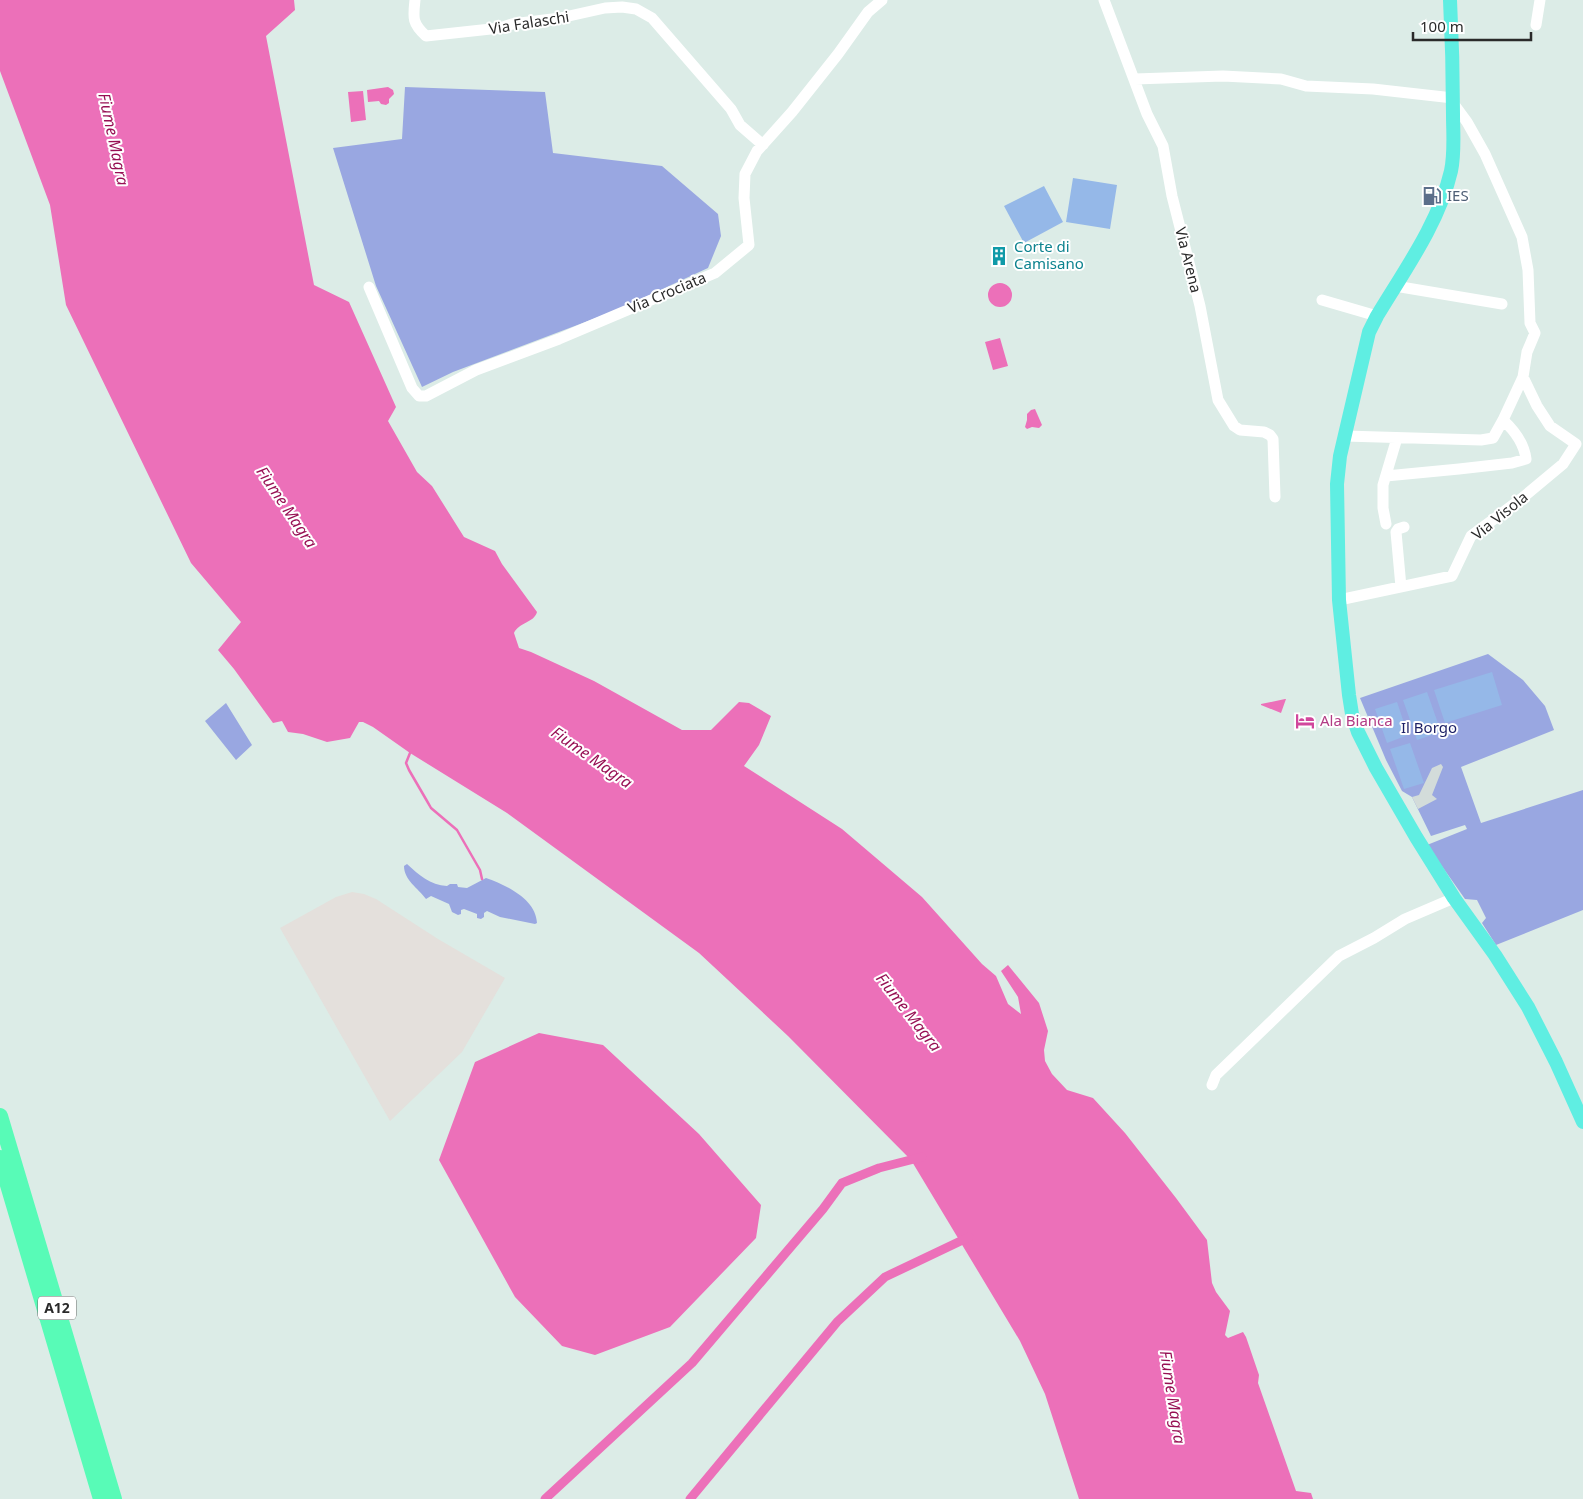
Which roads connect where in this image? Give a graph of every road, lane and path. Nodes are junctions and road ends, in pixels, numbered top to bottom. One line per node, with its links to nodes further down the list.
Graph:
1 (415, 0): 6 (street, Via Falaschi)
2 (882, 0): 10 (street, Via Crociata)
3 (1104, 0): 8 (street, Via Arena)
4 (1450, 0): 9 (main road)
5 (1540, 0): 7 (street)
6 (634, 4): 10 (street, Via Falaschi)
7 (1536, 25)
8 (1135, 79): 9 (street); 22 (street, Via Arena)
9 (1453, 101): 11 (main road); 16 (street)
10 (762, 145): 12 (street, Via Crociata)
11 (1395, 286): 14 (street); 15 (main road)
12 (369, 287)
13 (1322, 300): 15 (street)
14 (1502, 304)
15 (1377, 316): 18 (main road)
16 (1523, 377): 17 (street); 20 (street, Via Visola)
17 (1503, 420): 19 (street); 21 (street)
18 (1345, 436): 19 (street); 26 (main road)
19 (1397, 438): 21 (street)
20 (1580, 444): 25 (street, Via Visola)
21 (1386, 476): 23 (street)
22 (1275, 497)
23 (1386, 524)
24 (1404, 527): 25 (street)
25 (1401, 587): 26 (street, Via Visola)
26 (1339, 600): 27 (main road)
27 (1454, 898): 28 (street); 30 (main road)
28 (1212, 1085)
29 (0, 1116): 33 (highway, A12)
30 (1583, 1122)
31 (0, 1158): 32 (highway, A12)
32 (102, 1499)
33 (114, 1499)

